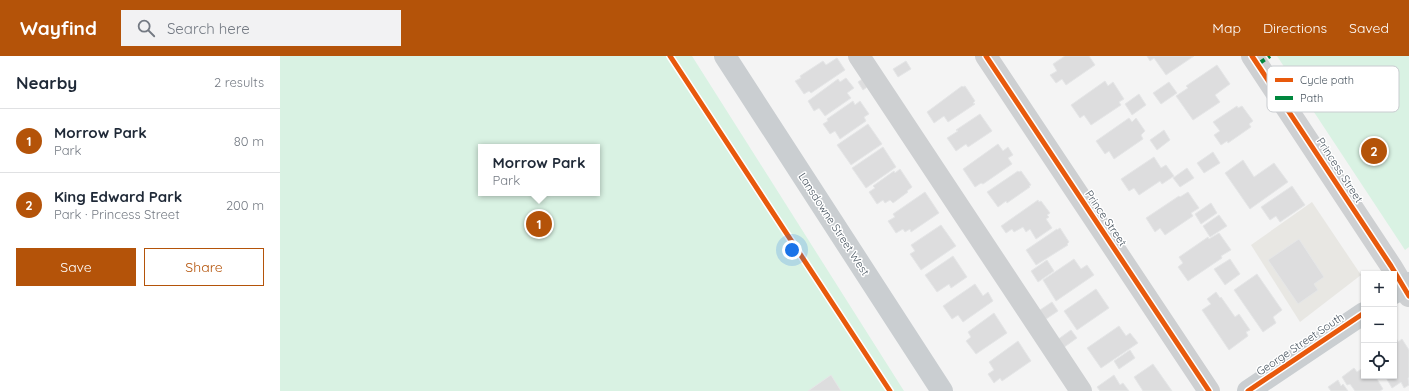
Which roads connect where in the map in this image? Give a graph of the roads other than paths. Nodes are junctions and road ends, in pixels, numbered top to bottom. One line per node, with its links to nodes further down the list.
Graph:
1 (725, 56): 9 (main road, Lansdowne Street West)
2 (859, 56): 10 (street)
3 (986, 56): 11 (street, Prince Street)
4 (1252, 56): 5 (street, Princess Street)
5 (1267, 79)
6 (1288, 112): 7 (street, Princess Street)
7 (1404, 290)
8 (1361, 315): 12 (main road, George Street South)
9 (942, 391)
10 (1081, 391)
11 (1209, 391)
12 (1248, 391)

